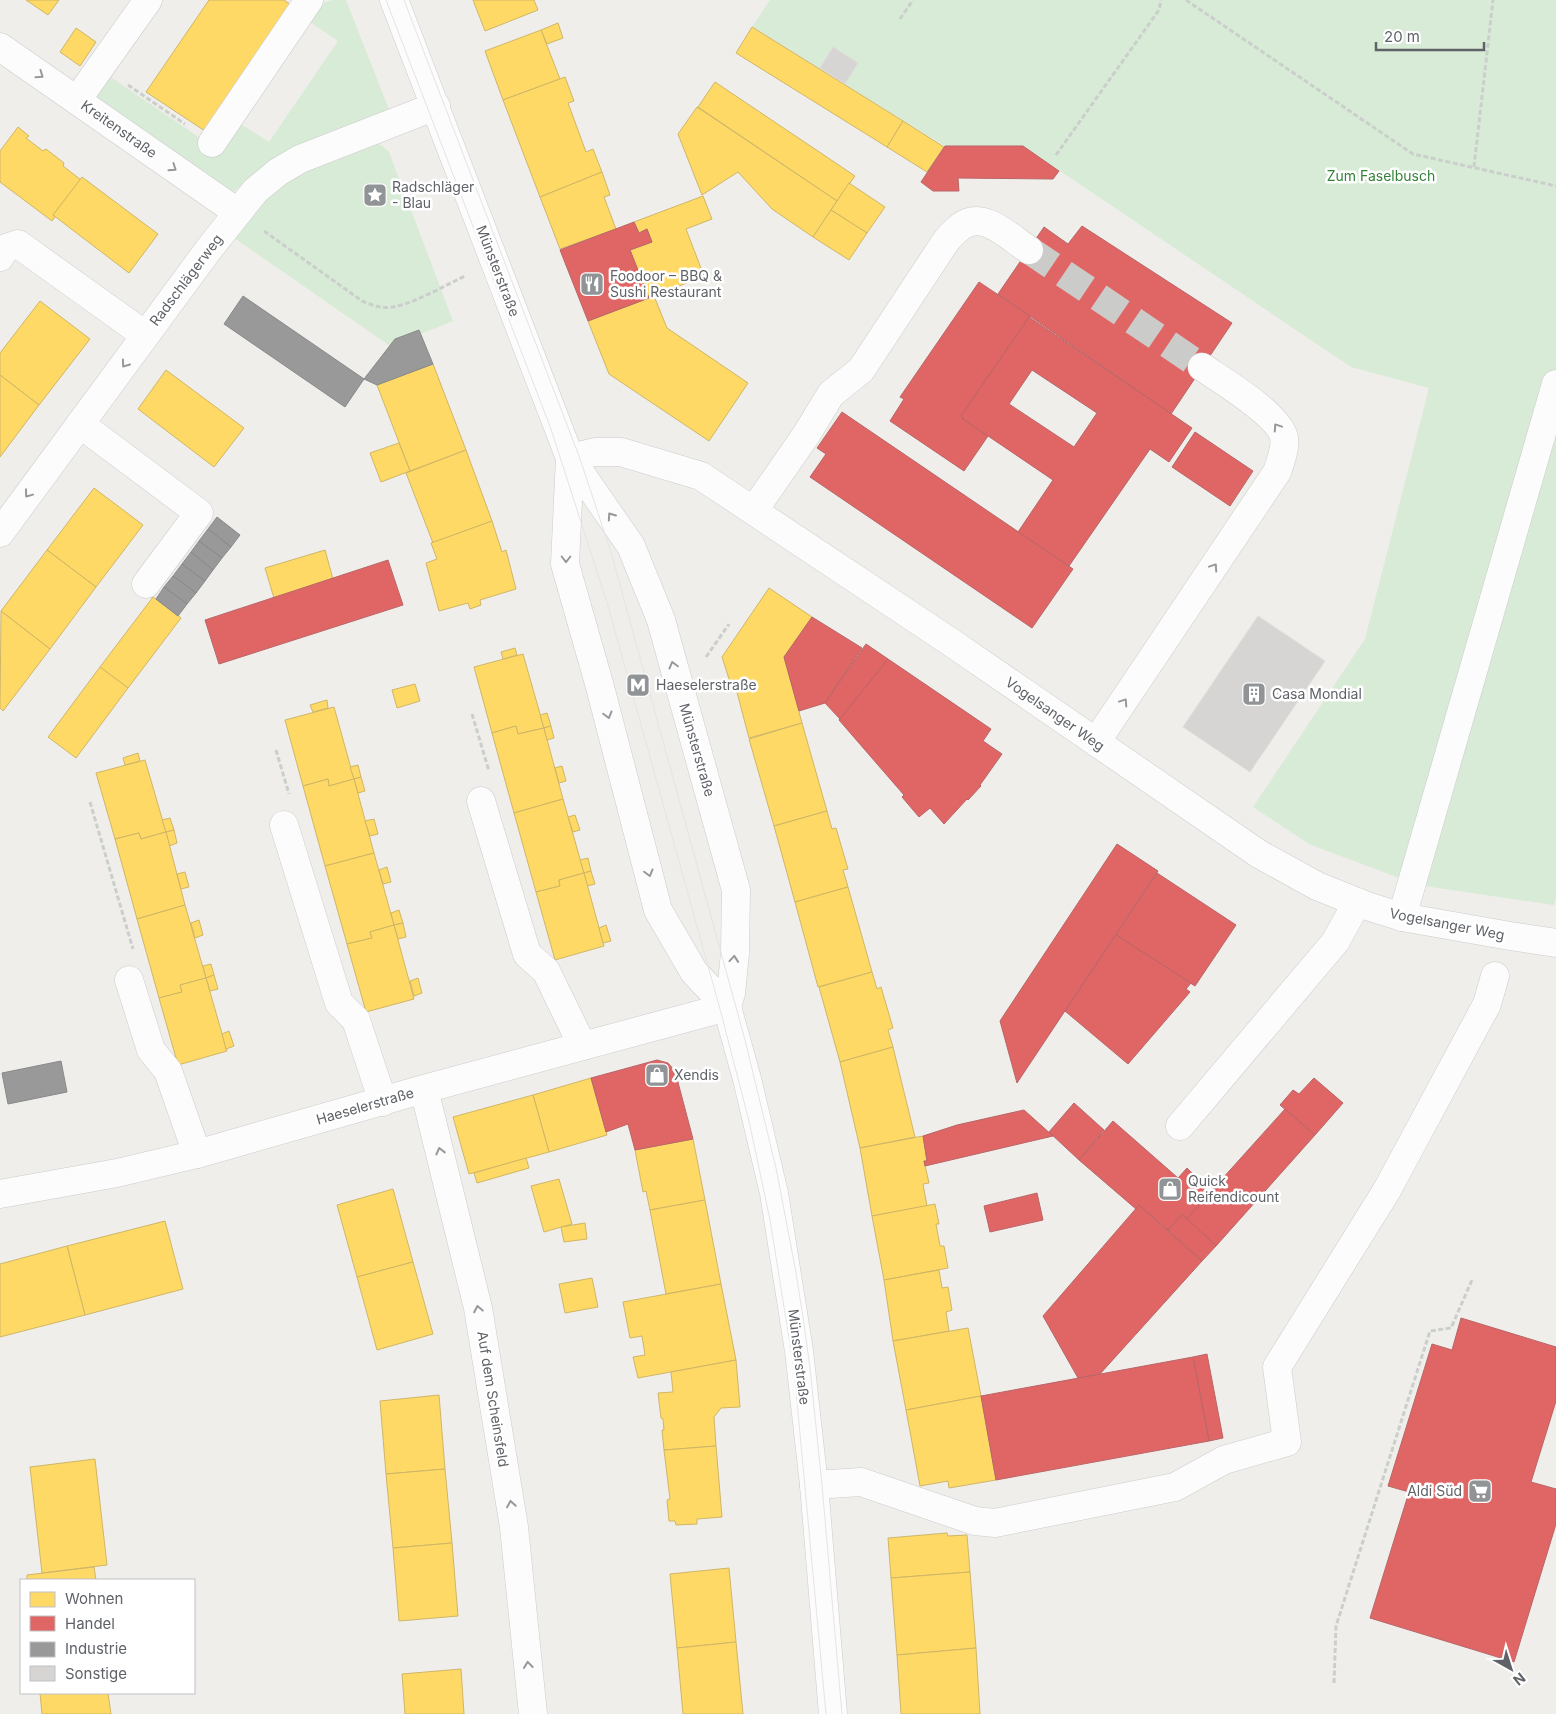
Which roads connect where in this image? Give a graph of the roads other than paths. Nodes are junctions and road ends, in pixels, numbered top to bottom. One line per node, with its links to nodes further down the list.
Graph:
1 (148, 0): 5 (street)
2 (310, 0): 7 (street)
3 (394, 0): 6 (street, Münsterstraße)
4 (0, 47): 5 (street, Kreitenstraße, one-way to 5)
5 (77, 100): 8 (street, Kreitenstraße, one-way to 8)
6 (436, 106): 8 (street, Radschlägerweg); 15 (street, Münsterstraße)
7 (212, 143)
8 (237, 212): 11 (street, Radschlägerweg)
9 (1029, 250): 16 (street)
10 (0, 256): 11 (street)
11 (146, 336): 14 (street, Radschlägerweg, one-way to 14)
12 (1202, 367): 19 (street, one-way to 12)
13 (1556, 384): 23 (street)
14 (80, 424): 17 (street, Radschlägerweg, one-way to 17); 18 (street)
15 (570, 458): 16 (street, Vogelsanger Weg); 27 (street, Münsterstraße, one-way to 27); 27 (street, Münsterstraße, one-way to 15)
16 (754, 510): 19 (street, Vogelsanger Weg)
17 (0, 533)
18 (146, 584)
19 (1096, 742): 22 (street, Vogelsanger Weg)
20 (481, 801): 28 (street)
21 (284, 825): 30 (street)
22 (1357, 902): 23 (street, Vogelsanger Weg); 31 (street)
23 (1402, 917): 24 (street, Vogelsanger Weg)
24 (1556, 942)
25 (1495, 976): 34 (street)
26 (129, 980): 32 (street)
27 (727, 1007): 28 (street, Haeselerstraße); 34 (street, Münsterstraße)
28 (582, 1045): 29 (street, Haeselerstraße)
29 (424, 1089): 30 (street, Haeselerstraße); 35 (street, Auf dem Scheinsfeld, one-way to 29)
30 (383, 1102): 32 (street, Haeselerstraße)
31 (1180, 1126)
32 (197, 1154): 33 (street, Haeselerstraße)
33 (0, 1194)
34 (814, 1485): 36 (street, Münsterstraße)
35 (533, 1714)
36 (833, 1714)

